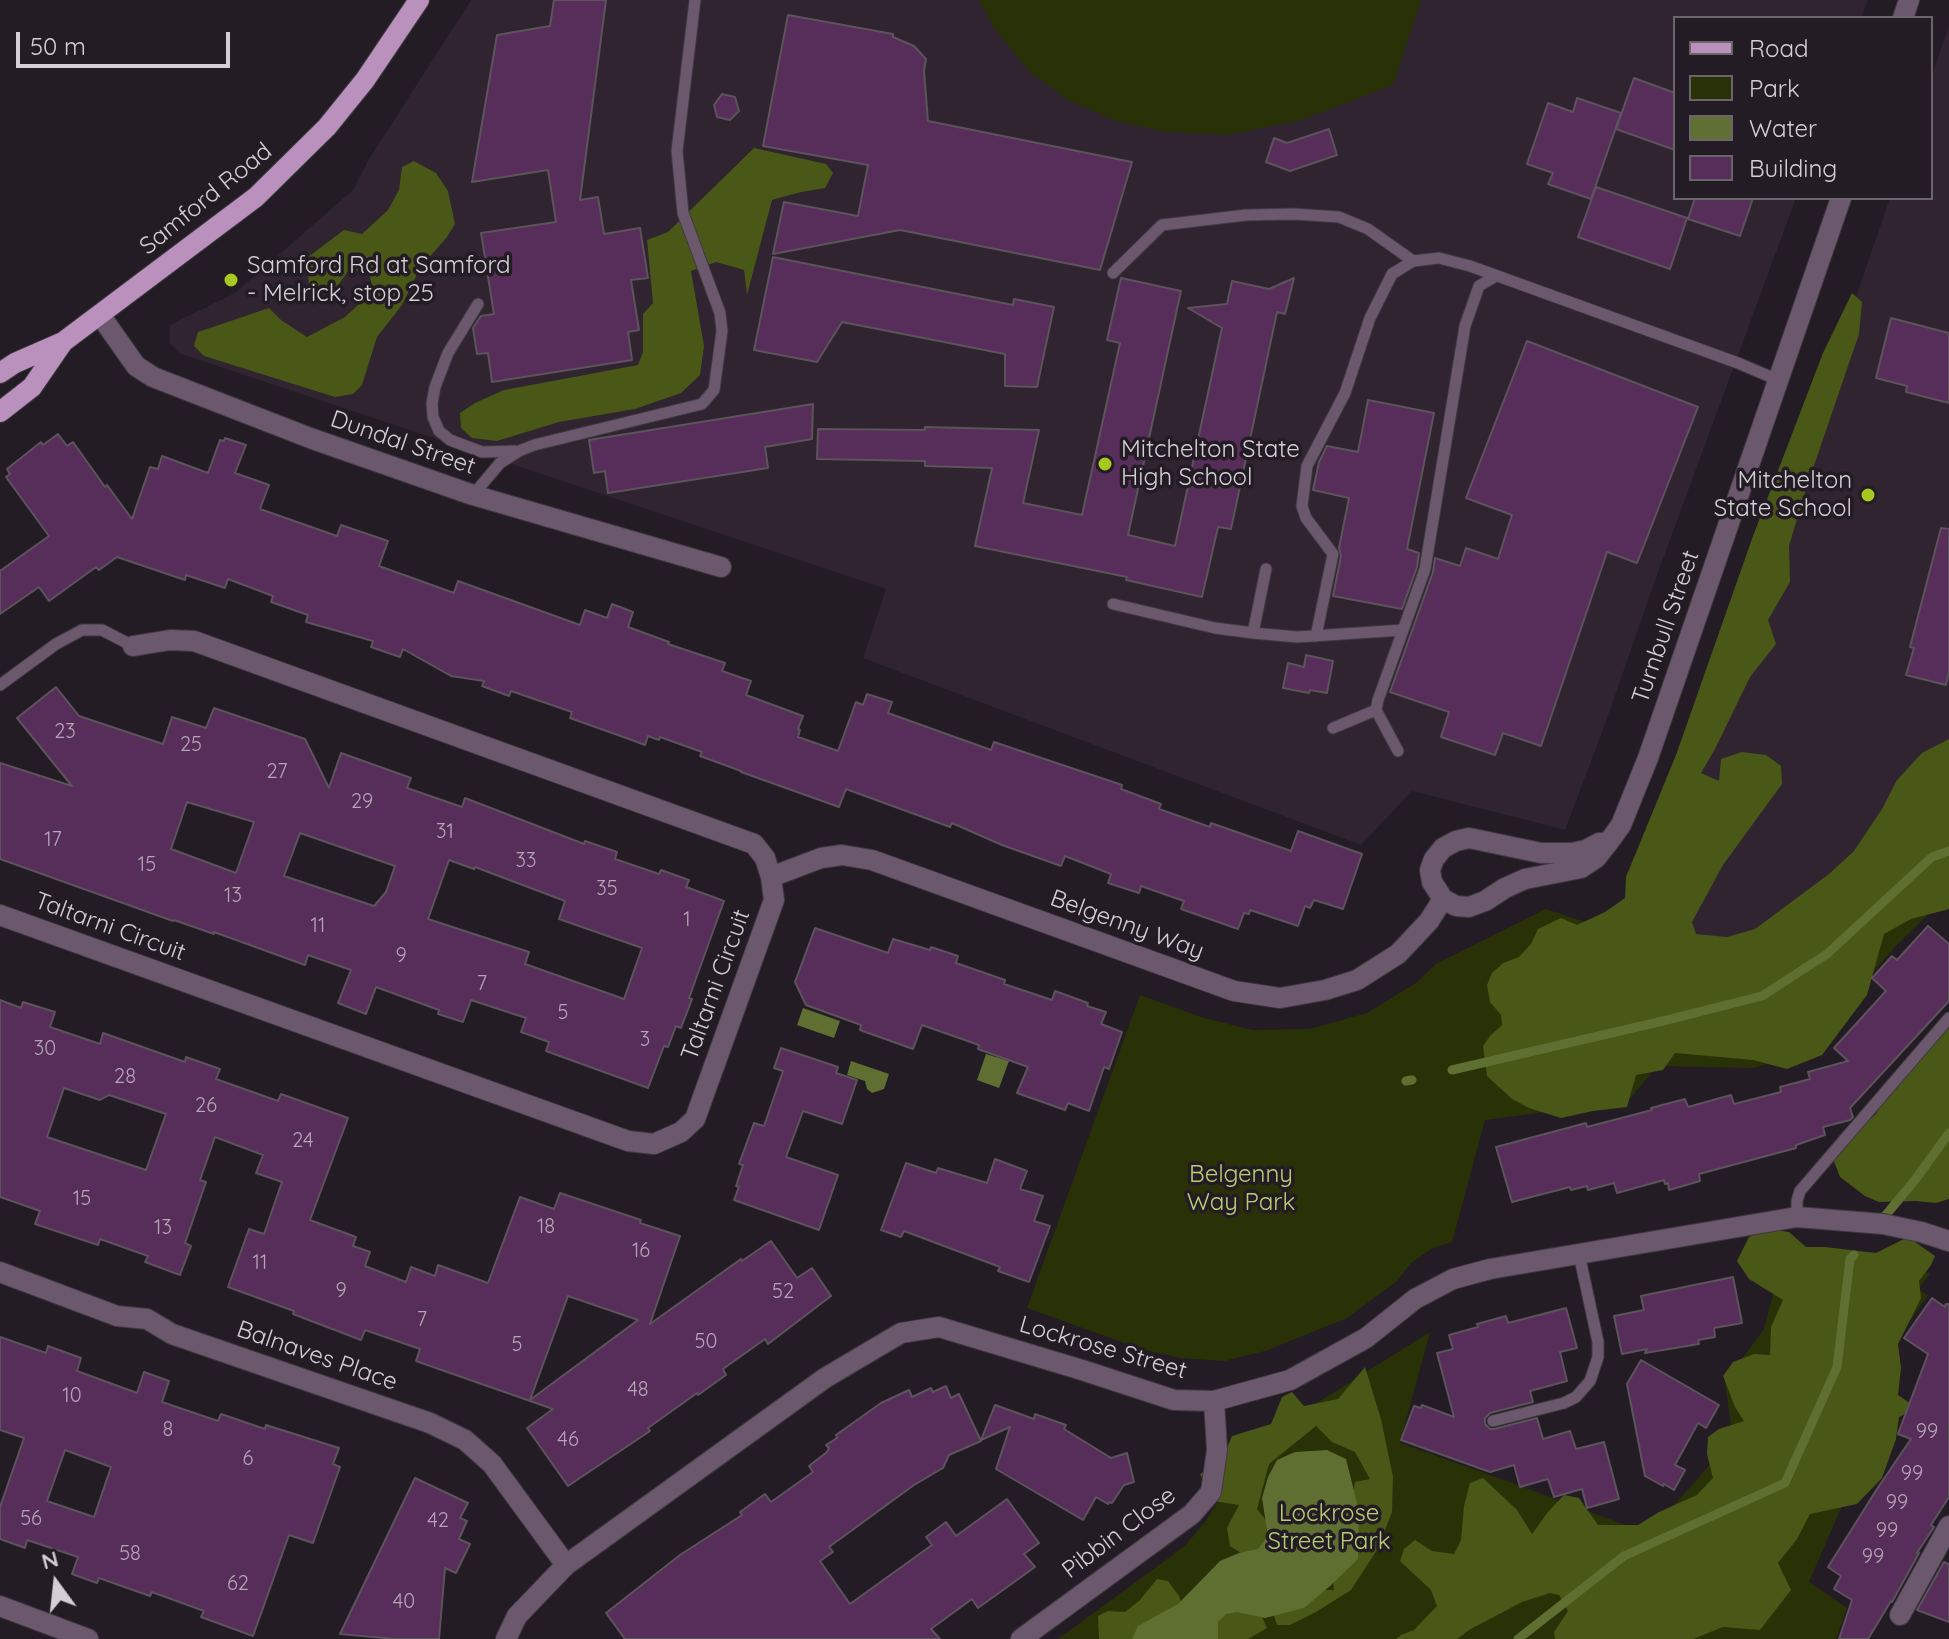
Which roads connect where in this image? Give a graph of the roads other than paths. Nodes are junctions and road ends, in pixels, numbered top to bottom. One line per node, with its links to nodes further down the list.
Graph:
1 (419, 0): 8 (main road, Samford Road)
2 (695, 0): 13 (lane)
3 (1840, 200): 11 (street, Turnbull Street)
4 (1413, 261): 5 (lane); 6 (lane); 20 (lane)
5 (1113, 273)
6 (1496, 276): 11 (lane); 18 (lane)
7 (478, 304): 13 (lane)
8 (100, 315): 9 (main road, Samford Road); 14 (street, Dundal Street)
9 (63, 342): 10 (main road, Samford Road); 12 (main road, Samford Road)
10 (0, 373)
11 (1778, 380): 26 (street, Turnbull Street)
12 (0, 412)
13 (519, 451): 14 (lane)
14 (473, 495): 15 (street, Dundal Street)
15 (721, 567)
16 (1266, 569): 19 (lane)
17 (1113, 604): 19 (lane)
18 (1403, 630): 20 (lane); 23 (lane)
19 (1253, 633): 20 (lane)
20 (1316, 636)
21 (133, 646): 22 (lane); 27 (street)
22 (0, 685)
23 (1376, 710): 24 (lane); 25 (lane)
24 (1333, 728)
25 (1398, 751)
26 (1608, 843): 28 (street, Turnbull Street); 28 (street)
27 (771, 877): 28 (street, Belgenny Way); 29 (street, Taltarni Circuit)
28 (1443, 899)
29 (0, 915)
30 (1949, 1018): 31 (lane)
31 (1797, 1217): 32 (street, Lockrose Street); 33 (street, Lockrose Street)
32 (1949, 1241)
33 (1579, 1254): 35 (street, Lockrose Street); 36 (lane)
34 (0, 1272): 38 (street, Balnaves Place)
35 (1214, 1401): 38 (street, Lockrose Street); 43 (street, Pibbin Close)
36 (1493, 1421)
37 (1948, 1528): 40 (street)
38 (566, 1565): 42 (street, Lockrose Street)
39 (0, 1606): 41 (street)
40 (1900, 1615)
41 (88, 1639)
42 (506, 1639)
43 (1021, 1639)

